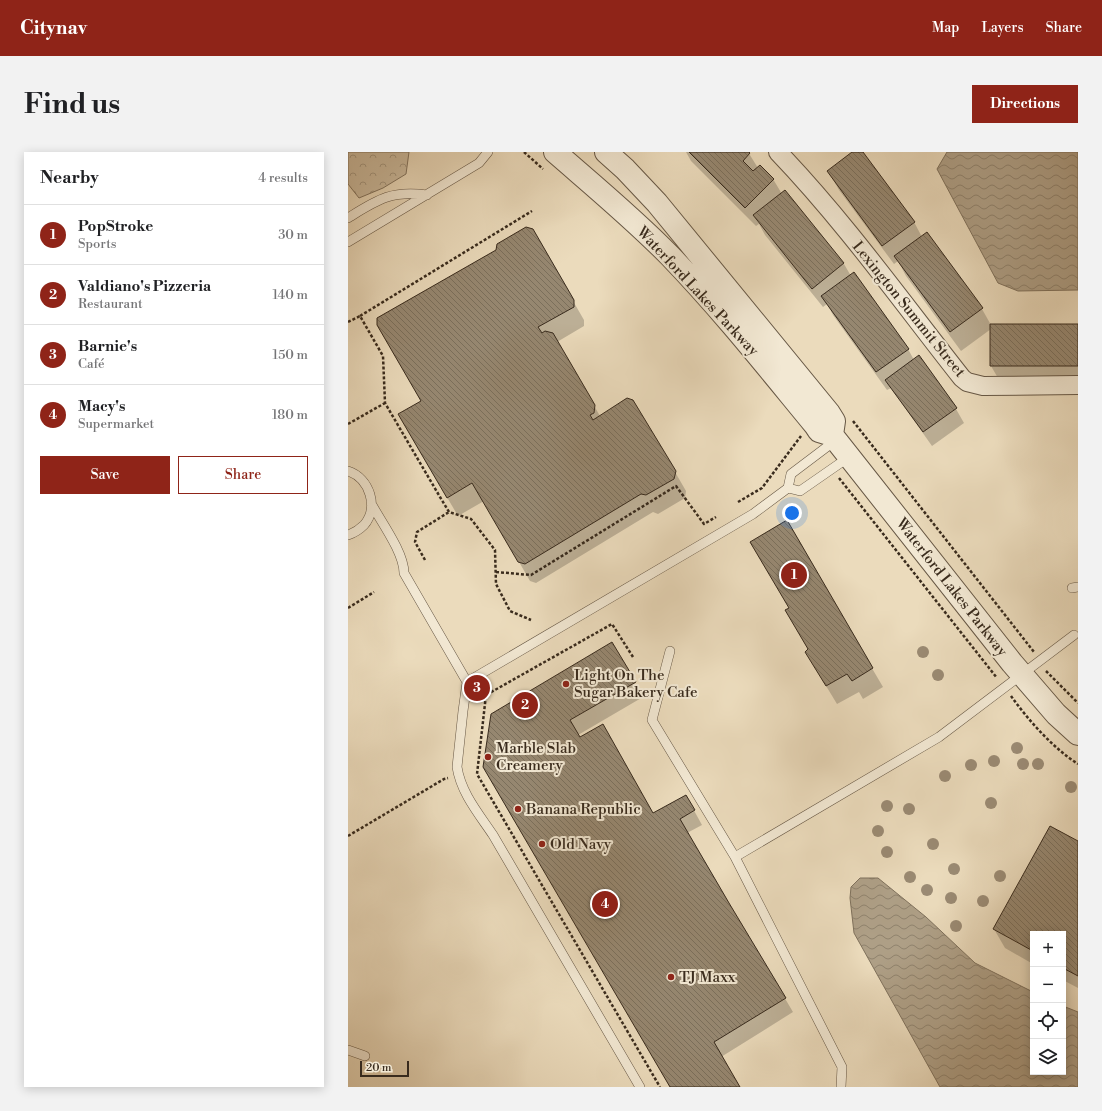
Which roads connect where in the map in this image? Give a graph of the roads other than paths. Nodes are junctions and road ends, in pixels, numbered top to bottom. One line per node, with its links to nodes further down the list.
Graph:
1 (488, 152): 5 (lane)
2 (555, 152): 9 (street, Waterford Lakes Parkway)
3 (606, 152): 9 (street, Waterford Lakes Parkway)
4 (778, 152): 8 (street, Lexington Summit Street)
5 (426, 195): 6 (lane); 7 (lane)
6 (348, 218)
7 (348, 242)
8 (1078, 385)
9 (834, 438): 10 (street, Waterford Lakes Parkway); 12 (lane)
10 (850, 457): 12 (lane); 17 (street, Waterford Lakes Parkway)
11 (349, 470): 13 (lane)
12 (788, 488): 18 (lane)
13 (372, 505): 14 (lane); 18 (lane)
14 (348, 535)
15 (1074, 635): 17 (lane)
16 (670, 651): 20 (lane)
17 (1022, 675): 19 (street, Waterford Lakes Parkway); 20 (lane)
18 (468, 682): 23 (lane)
19 (1078, 734)
20 (735, 858): 24 (lane)
21 (348, 1050): 22 (lane)
22 (365, 1056)
23 (640, 1087)
24 (842, 1087)

